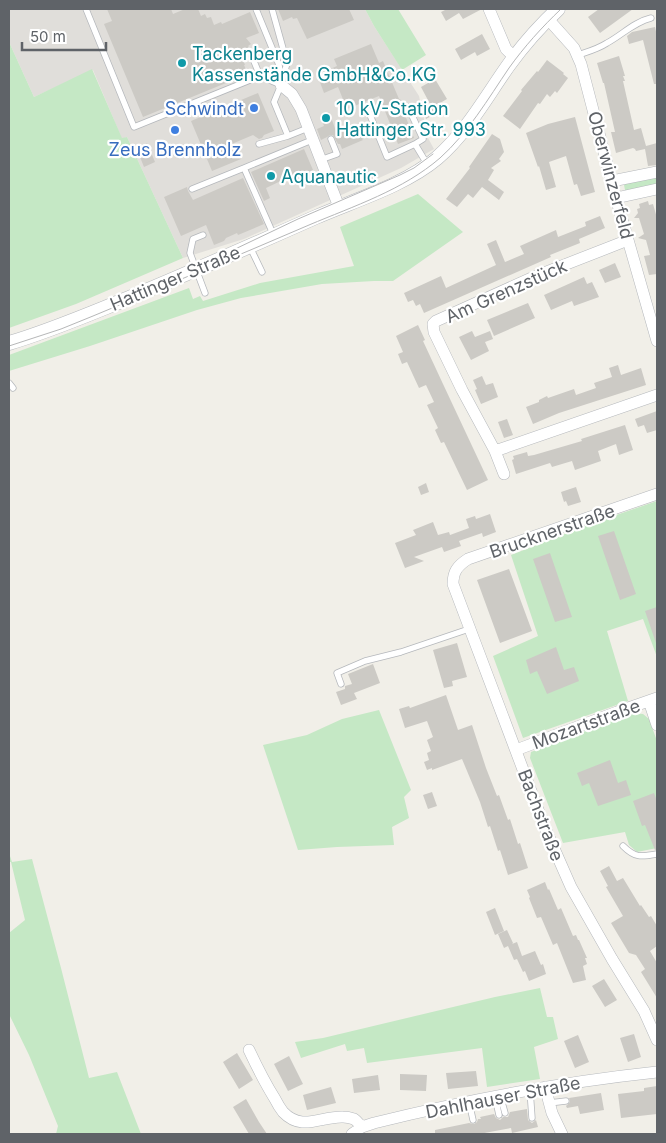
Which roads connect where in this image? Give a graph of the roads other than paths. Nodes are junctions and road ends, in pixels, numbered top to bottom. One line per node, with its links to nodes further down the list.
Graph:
1 (86, 9): 10 (lane)
2 (256, 9): 11 (lane)
3 (272, 9): 11 (lane)
4 (489, 9): 9 (street)
5 (553, 14): 8 (street, Oberwinzerfeld); 9 (street, Hattinger Straße)
6 (651, 18): 8 (lane)
7 (251, 54): 10 (lane)
8 (578, 55): 24 (street, Oberwinzerfeld)
9 (514, 57): 21 (street, Hattinger Straße)
10 (260, 76): 11 (lane)
11 (281, 85): 14 (street); 15 (lane)
12 (408, 106): 19 (lane)
13 (368, 110): 19 (lane)
14 (308, 128): 15 (lane); 17 (street)
15 (288, 136): 18 (lane)
16 (331, 139): 20 (lane)
17 (312, 140): 20 (street); 22 (lane)
18 (260, 144)
19 (415, 144): 21 (lane)
20 (320, 160): 28 (street)
21 (428, 165): 28 (street, Hattinger Straße)
22 (244, 168): 25 (lane); 30 (lane)
23 (657, 172): 24 (street)
24 (612, 181): 27 (street, Oberwinzerfeld)
25 (192, 189)
26 (657, 189): 27 (street)
27 (616, 198): 31 (street, Oberwinzerfeld)
28 (339, 207): 30 (street, Hattinger Straße)
29 (203, 235): 33 (lane)
30 (274, 236): 32 (street, Hattinger Straße)
31 (628, 240): 36 (street, Oberwinzerfeld); 39 (street, Am Grenzstück)
32 (250, 246): 33 (street, Hattinger Straße); 34 (lane)
33 (196, 270): 35 (lane); 37 (street, Hattinger Straße)
34 (262, 272)
35 (205, 293)
36 (657, 341)
37 (9, 343)
38 (657, 395): 39 (street)
39 (495, 451): 40 (street)
40 (504, 474)
41 (657, 494): 42 (street, Brucknerstraße)
42 (453, 576): 43 (street, Bachstraße)
43 (470, 629): 44 (lane); 47 (street, Bachstraße)
44 (341, 684)
45 (653, 700): 46 (street); 47 (street, Mozartstraße)
46 (657, 725)
47 (516, 750): 50 (street, Bachstraße)
48 (623, 846): 49 (lane)
49 (657, 854)
50 (657, 1040)
51 (249, 1050): 61 (street)
52 (657, 1072): 53 (street, Dahlhauser Straße)
53 (545, 1087): 54 (street, Dahlhauser Straße); 58 (street)
54 (530, 1090): 55 (street, Dahlhauser Straße); 59 (lane)
55 (499, 1101): 55 (lane); 57 (street, Dahlhauser Straße)
56 (566, 1101): 58 (lane)
57 (469, 1102): 60 (lane); 61 (street, Dahlhauser Straße)
58 (549, 1103): 63 (street)
59 (532, 1118)
60 (473, 1120)
61 (364, 1131): 62 (street, Dahlhauser Straße)
62 (352, 1134)
63 (562, 1134)

